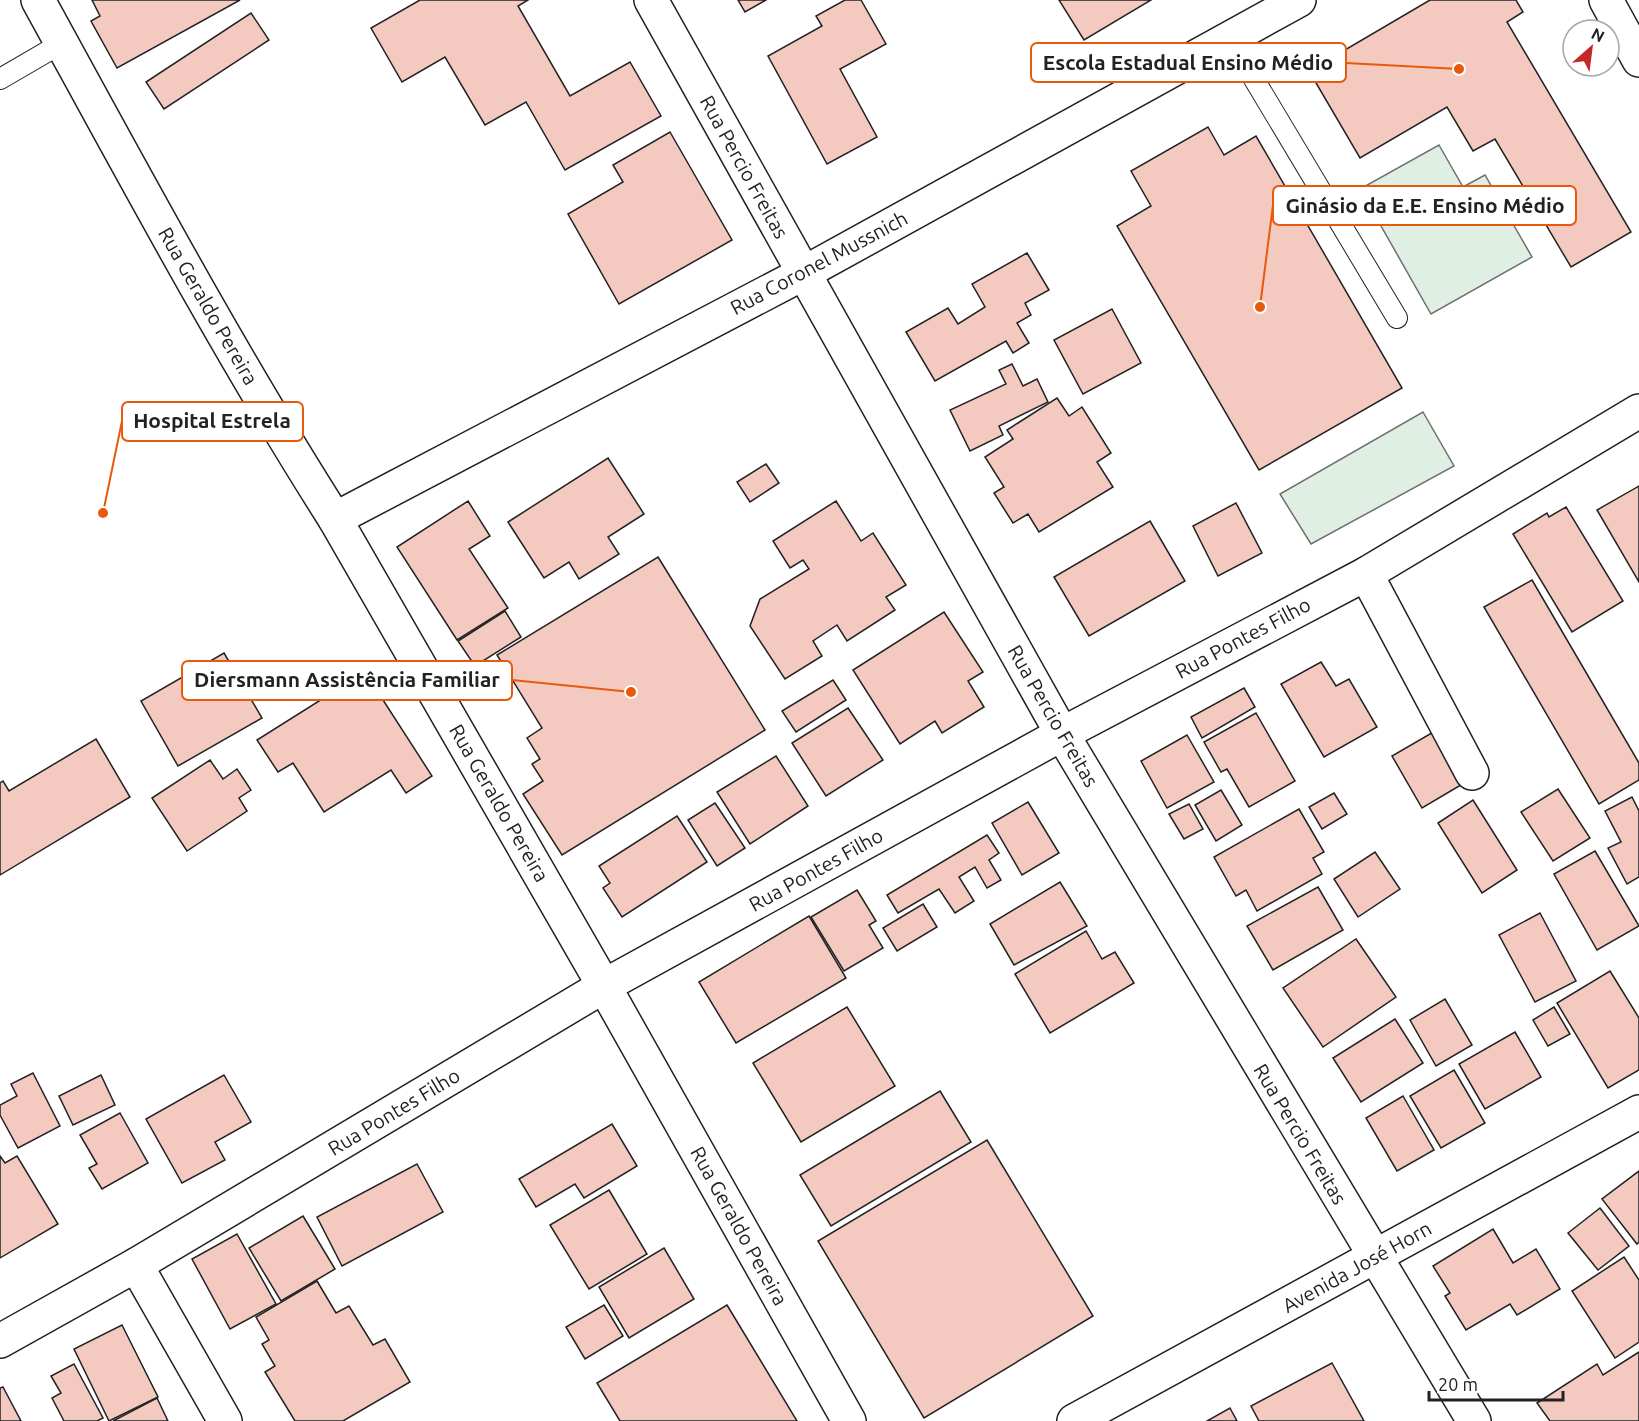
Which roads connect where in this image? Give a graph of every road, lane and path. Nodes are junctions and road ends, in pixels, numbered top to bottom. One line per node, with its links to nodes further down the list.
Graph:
1 (38, 0): 6 (main road, Rua Geraldo Pereira)
2 (651, 0): 9 (main road, Rua Percio Freitas)
3 (1299, 0): 5 (main road, Rua Coronel Mussnich)
4 (1606, 0): 7 (main road)
5 (1230, 39): 9 (main road, Rua Coronel Mussnich); 10 (lane)
6 (62, 43): 8 (lane); 12 (main road, Rua Geraldo Pereira)
7 (1639, 60)
8 (0, 79)
9 (804, 273): 12 (main road, Rua Coronel Mussnich); 14 (main road, Rua Percio Freitas)
10 (1397, 318)
11 (1639, 411): 13 (main road, Rua Pontes Filho)
12 (335, 519): 16 (main road, Rua Geraldo Pereira)
13 (1366, 574): 14 (main road, Rua Pontes Filho); 15 (main road)
14 (1062, 734): 16 (main road, Rua Pontes Filho); 18 (main road, Rua Percio Freitas)
15 (1472, 773)
16 (604, 986): 19 (main road, Rua Pontes Filho); 22 (main road, Rua Geraldo Pereira)
17 (1639, 1112): 18 (main road, Avenida José Horn)
18 (1374, 1258): 23 (main road, Avenida José Horn); 24 (main road, Rua Percio Freitas)
19 (136, 1265): 20 (main road, Rua Pontes Filho); 21 (main road)
20 (0, 1341)
21 (225, 1421)
22 (849, 1421)
23 (1074, 1421)
24 (1474, 1421)

